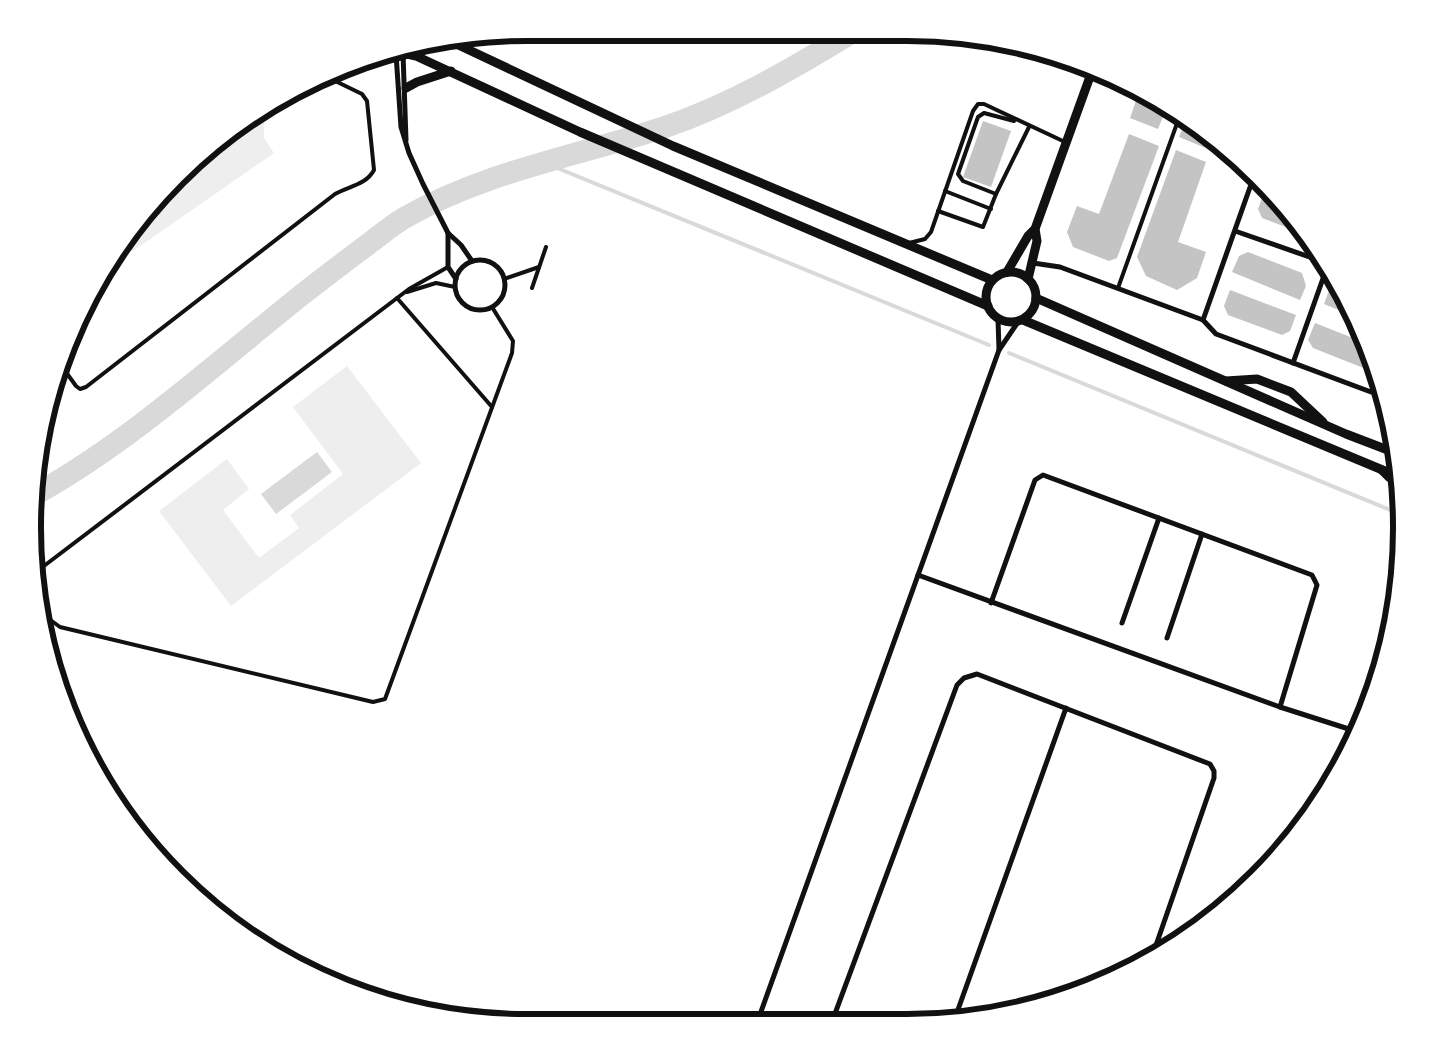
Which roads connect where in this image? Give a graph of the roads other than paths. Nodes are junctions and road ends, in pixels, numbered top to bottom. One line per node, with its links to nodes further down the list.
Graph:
1 (460, 46): 22 (street)
2 (414, 55): 5 (street)
3 (401, 58): 8 (street)
4 (400, 59): 12 (street)
5 (451, 71): 8 (street); 41 (street)
6 (1090, 77): 13 (street)
7 (335, 81): 48 (lane)
8 (406, 88): 12 (street)
9 (1022, 122): 11 (lane); 15 (lane); 16 (lane)
10 (1177, 123): 37 (lane)
11 (1029, 126): 13 (lane); 16 (lane)
12 (406, 142): 21 (street)
13 (1066, 142): 19 (street)
14 (1251, 185): 20 (street)
15 (945, 191): 17 (lane); 18 (lane)
16 (996, 194): 17 (lane)
17 (991, 209): 18 (lane)
18 (938, 211): 22 (lane)
19 (1035, 229): 26 (street); 29 (street)
20 (1235, 231): 24 (street); 44 (street)
21 (448, 233): 25 (street); 27 (street)
22 (904, 244): 34 (street)
23 (546, 247): 28 (lane)
24 (1312, 259)
25 (472, 261): 32 (street); 33 (street)
26 (1033, 263): 31 (street); 37 (street)
27 (448, 267): 32 (street); 38 (lane)
28 (539, 267): 33 (lane); 36 (lane)
29 (1007, 272): 31 (street); 34 (street)
30 (1324, 277): 47 (street)
31 (1028, 278): 40 (street)
32 (456, 279): 35 (street)
33 (504, 279): 42 (street)
34 (992, 280): 41 (street)
35 (455, 287): 38 (lane); 42 (street)
36 (532, 288)
37 (1118, 288): 44 (street)
38 (402, 294): 39 (lane)
39 (397, 298): 51 (lane); 59 (lane)
40 (1036, 298): 45 (street); 49 (street)
41 (988, 306): 43 (street)
42 (492, 307): 51 (lane)
43 (998, 319): 45 (street); 46 (street)
44 (1203, 320): 47 (street)
45 (1020, 321): 46 (street); 54 (street)
46 (999, 350): 60 (street)
47 (1293, 363): 50 (street)
48 (66, 373)
49 (1223, 381): 52 (street); 52 (street)
50 (1373, 392)
51 (492, 408): 62 (lane)
52 (1326, 426): 53 (street)
53 (1386, 449)
54 (1377, 468): 55 (street); 56 (street)
55 (1390, 473)
56 (1391, 480)
57 (1159, 518): 58 (street); 61 (street); 63 (street)
58 (1202, 534): 64 (street); 65 (street)
59 (43, 567)
60 (918, 575): 61 (street); 70 (street)
61 (991, 602): 65 (street)
62 (51, 621)
63 (1122, 623)
64 (1167, 638)
65 (1280, 707): 67 (street)
66 (1066, 708): 68 (street); 69 (street); 71 (street)
67 (1349, 729)
68 (1156, 945)
69 (957, 1011)
70 (760, 1014)
71 (835, 1014)

